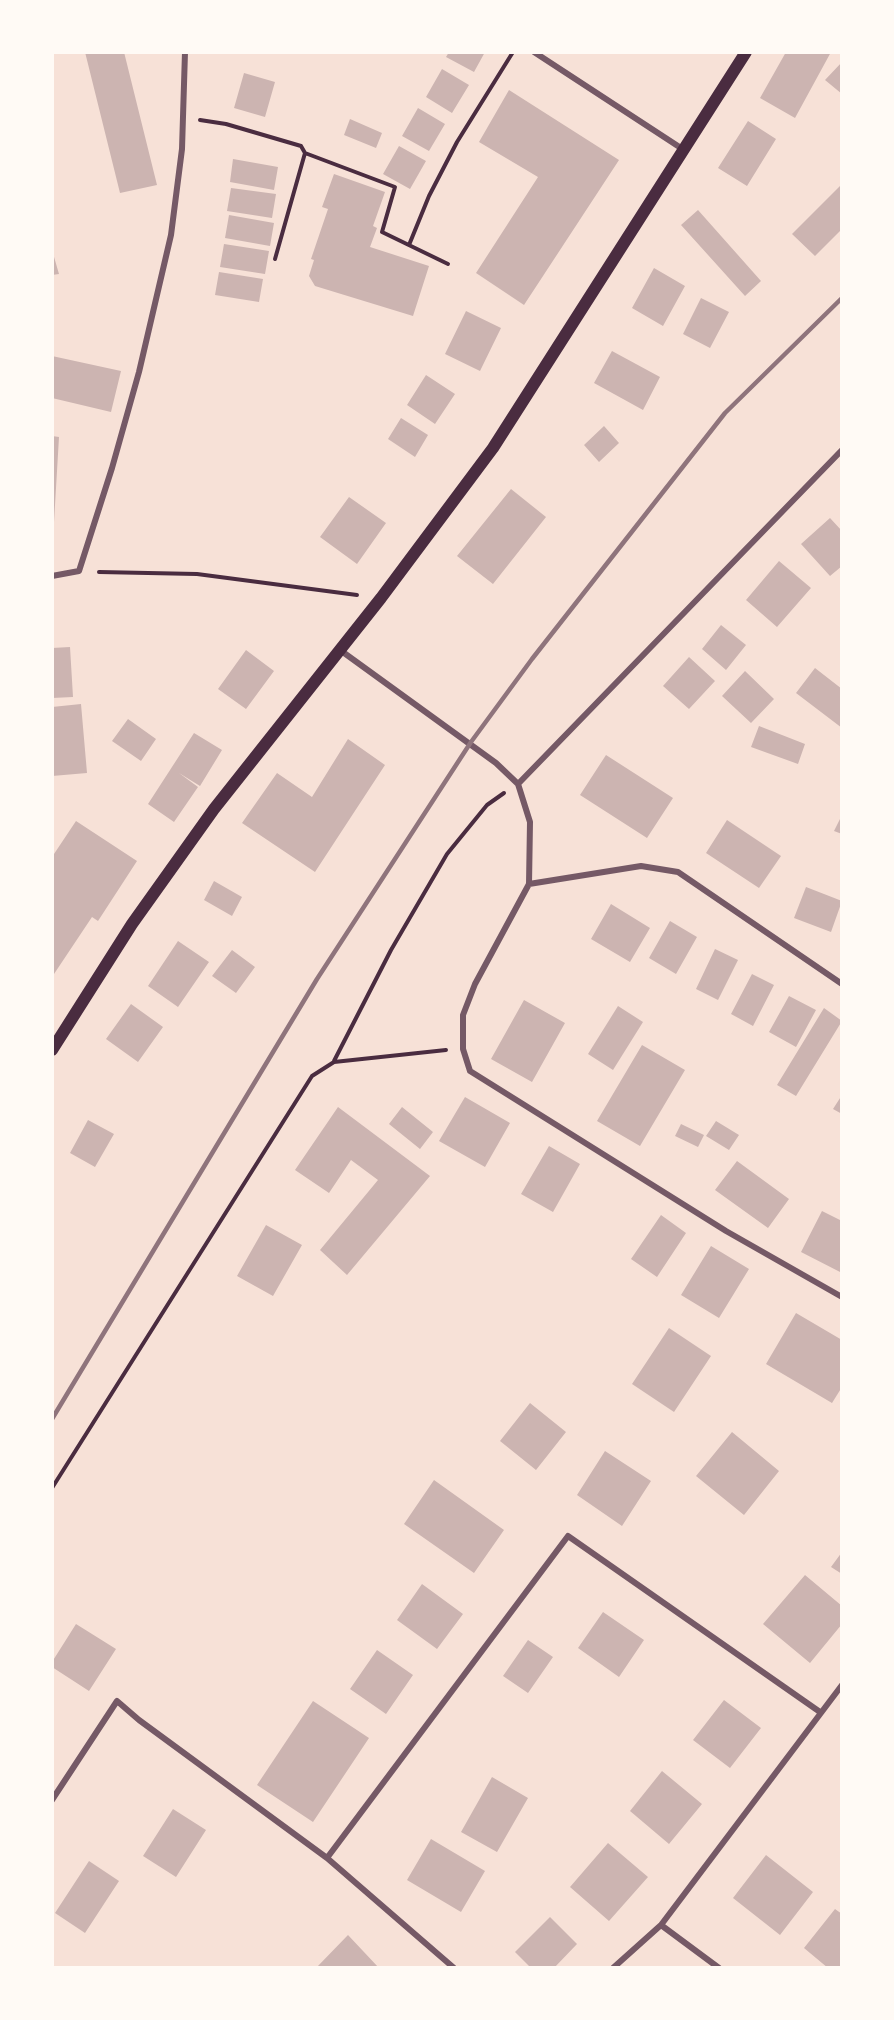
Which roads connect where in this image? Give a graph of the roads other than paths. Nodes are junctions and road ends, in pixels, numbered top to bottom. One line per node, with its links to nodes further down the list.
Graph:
1 (185, 52): 6 (street)
2 (534, 52): 4 (street)
3 (746, 52): 4 (main road)
4 (684, 150): 7 (main road)
5 (842, 450): 8 (street)
6 (52, 576)
7 (340, 650): 8 (street); 11 (main road)
8 (518, 784): 9 (street)
9 (529, 884): 10 (street); 12 (street)
10 (842, 984)
11 (52, 1050)
12 (842, 1297)
13 (842, 1685): 14 (street)
14 (820, 1712): 16 (street); 17 (street)
15 (52, 1800): 16 (street)
16 (327, 1858): 18 (street)
17 (661, 1925): 19 (street); 20 (street)
18 (454, 1968)
19 (613, 1968)
20 (719, 1968)

